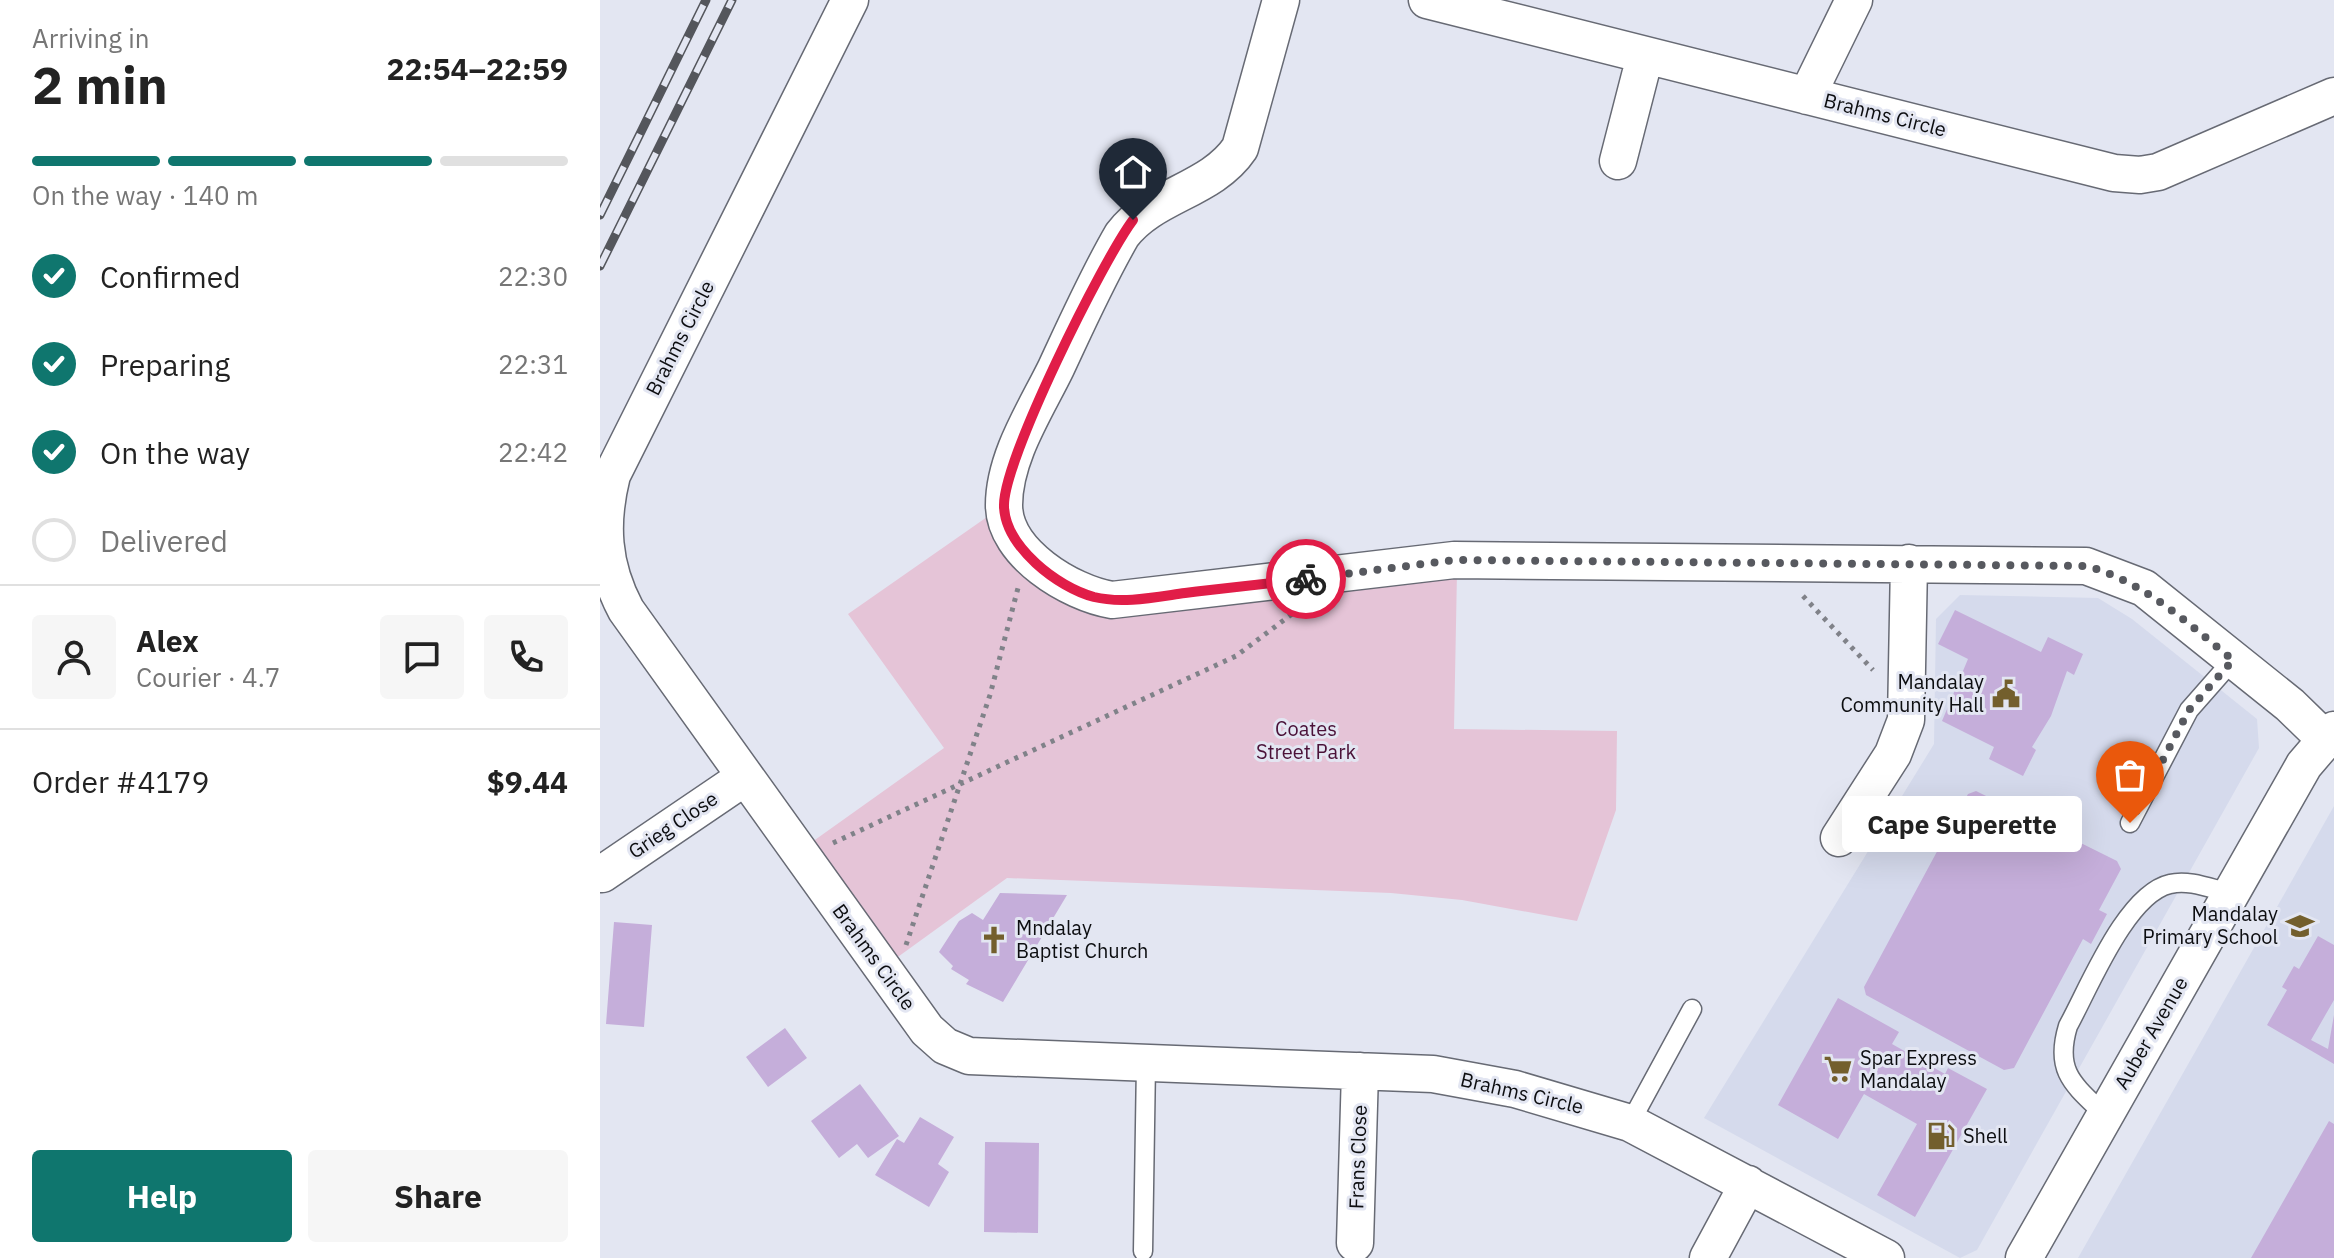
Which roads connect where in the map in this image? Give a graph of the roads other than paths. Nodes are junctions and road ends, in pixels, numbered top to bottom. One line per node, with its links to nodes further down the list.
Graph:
1 (850, 0): 12 (street, Brahms Circle)
2 (1281, 0): 9 (street)
3 (1427, 0): 5 (street, Brahms Circle)
4 (1854, 0): 6 (street)
5 (1645, 56): 6 (street, Brahms Circle); 8 (street)
6 (1807, 96): 7 (street, Brahms Circle)
7 (2334, 96)
8 (1618, 161)
9 (1909, 563): 10 (street); 14 (street)
10 (2233, 660): 11 (street); 13 (lane)
11 (2330, 734): 16 (street, Auber Avenue)
12 (745, 777): 15 (street, Grieg Close); 18 (street, Brahms Circle)
13 (2130, 823)
14 (1839, 838)
15 (602, 874)
16 (2230, 893): 20 (street, Auber Avenue); 20 (lane)
17 (1692, 1009): 21 (lane)
18 (1146, 1063): 19 (street, Brahms Circle); 24 (lane)
19 (1360, 1071): 21 (street, Brahms Circle); 23 (street, Frans Close)
20 (2105, 1115): 27 (street, Auber Avenue)
21 (1630, 1123): 22 (street, Brahms Circle)
22 (1748, 1184): 25 (street); 26 (street, Brahms Circle)
23 (1355, 1243)
24 (1143, 1251)
25 (1708, 1258)
26 (1886, 1258)
27 (2024, 1258)

